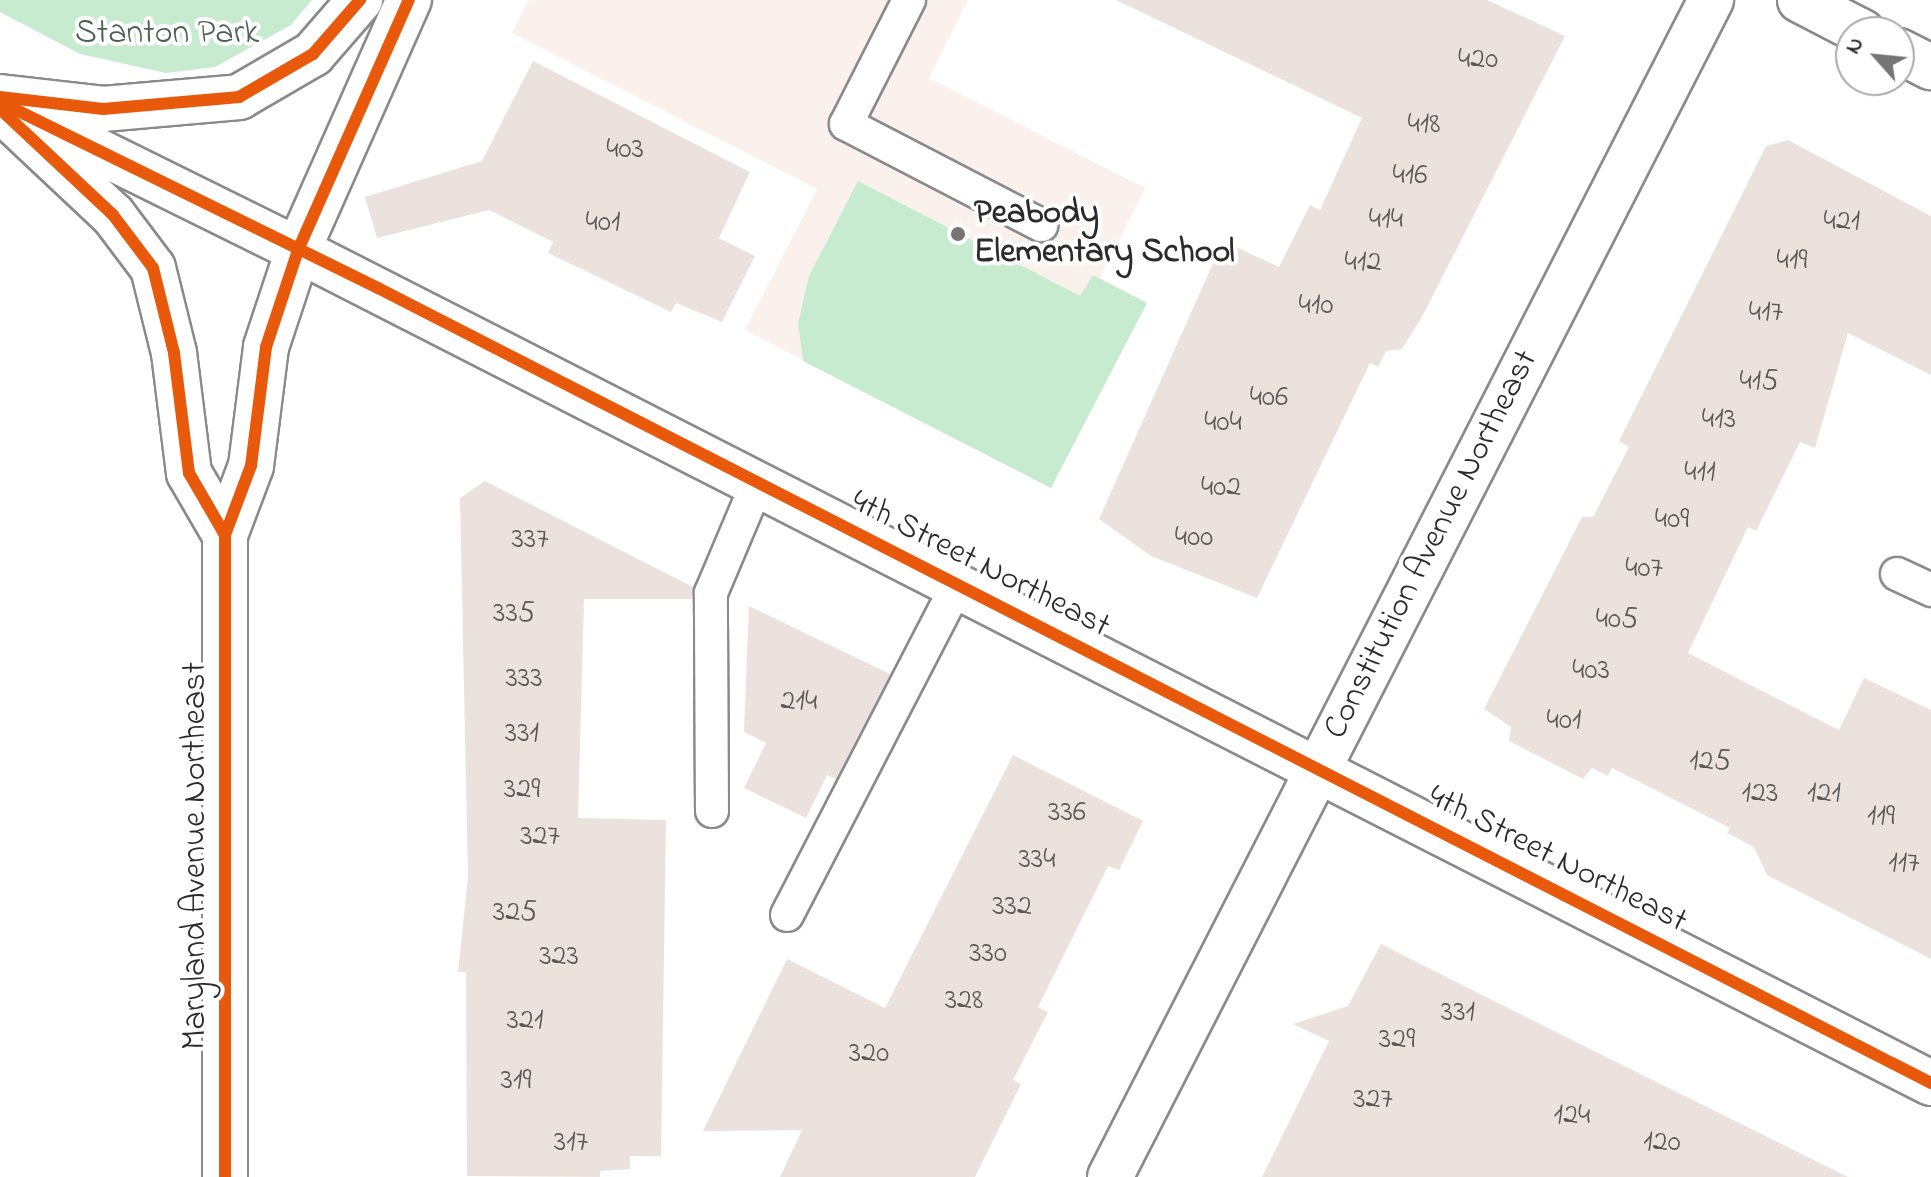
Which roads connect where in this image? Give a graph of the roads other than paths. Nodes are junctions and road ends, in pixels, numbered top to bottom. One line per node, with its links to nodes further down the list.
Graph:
1 (360, 0): 7 (main road)
2 (409, 0): 10 (main road, Maryland Avenue Northeast)
3 (909, 0): 9 (lane)
4 (1711, 0): 16 (main road, Constitution Avenue Northeast)
5 (1800, 0): 6 (main road)
6 (1835, 18)
7 (0, 100): 10 (main road, 4th Street Northeast)
8 (0, 109): 12 (main road)
9 (1041, 225)
10 (298, 250): 11 (main road, 4th Street Northeast); 12 (main road, Maryland Avenue Northeast)
11 (758, 482): 14 (main road, 4th Street Northeast); 17 (lane)
12 (225, 535): 20 (main road, Maryland Avenue Northeast)
13 (1897, 574): 15 (lane)
14 (957, 585): 16 (main road, 4th Street Northeast); 18 (lane)
15 (1931, 590)
16 (1317, 769): 19 (main road, 4th Street Northeast); 21 (main road, Constitution Avenue Northeast)
17 (712, 811)
18 (787, 915)
19 (1931, 1083)
20 (225, 1177)
21 (1110, 1177)

